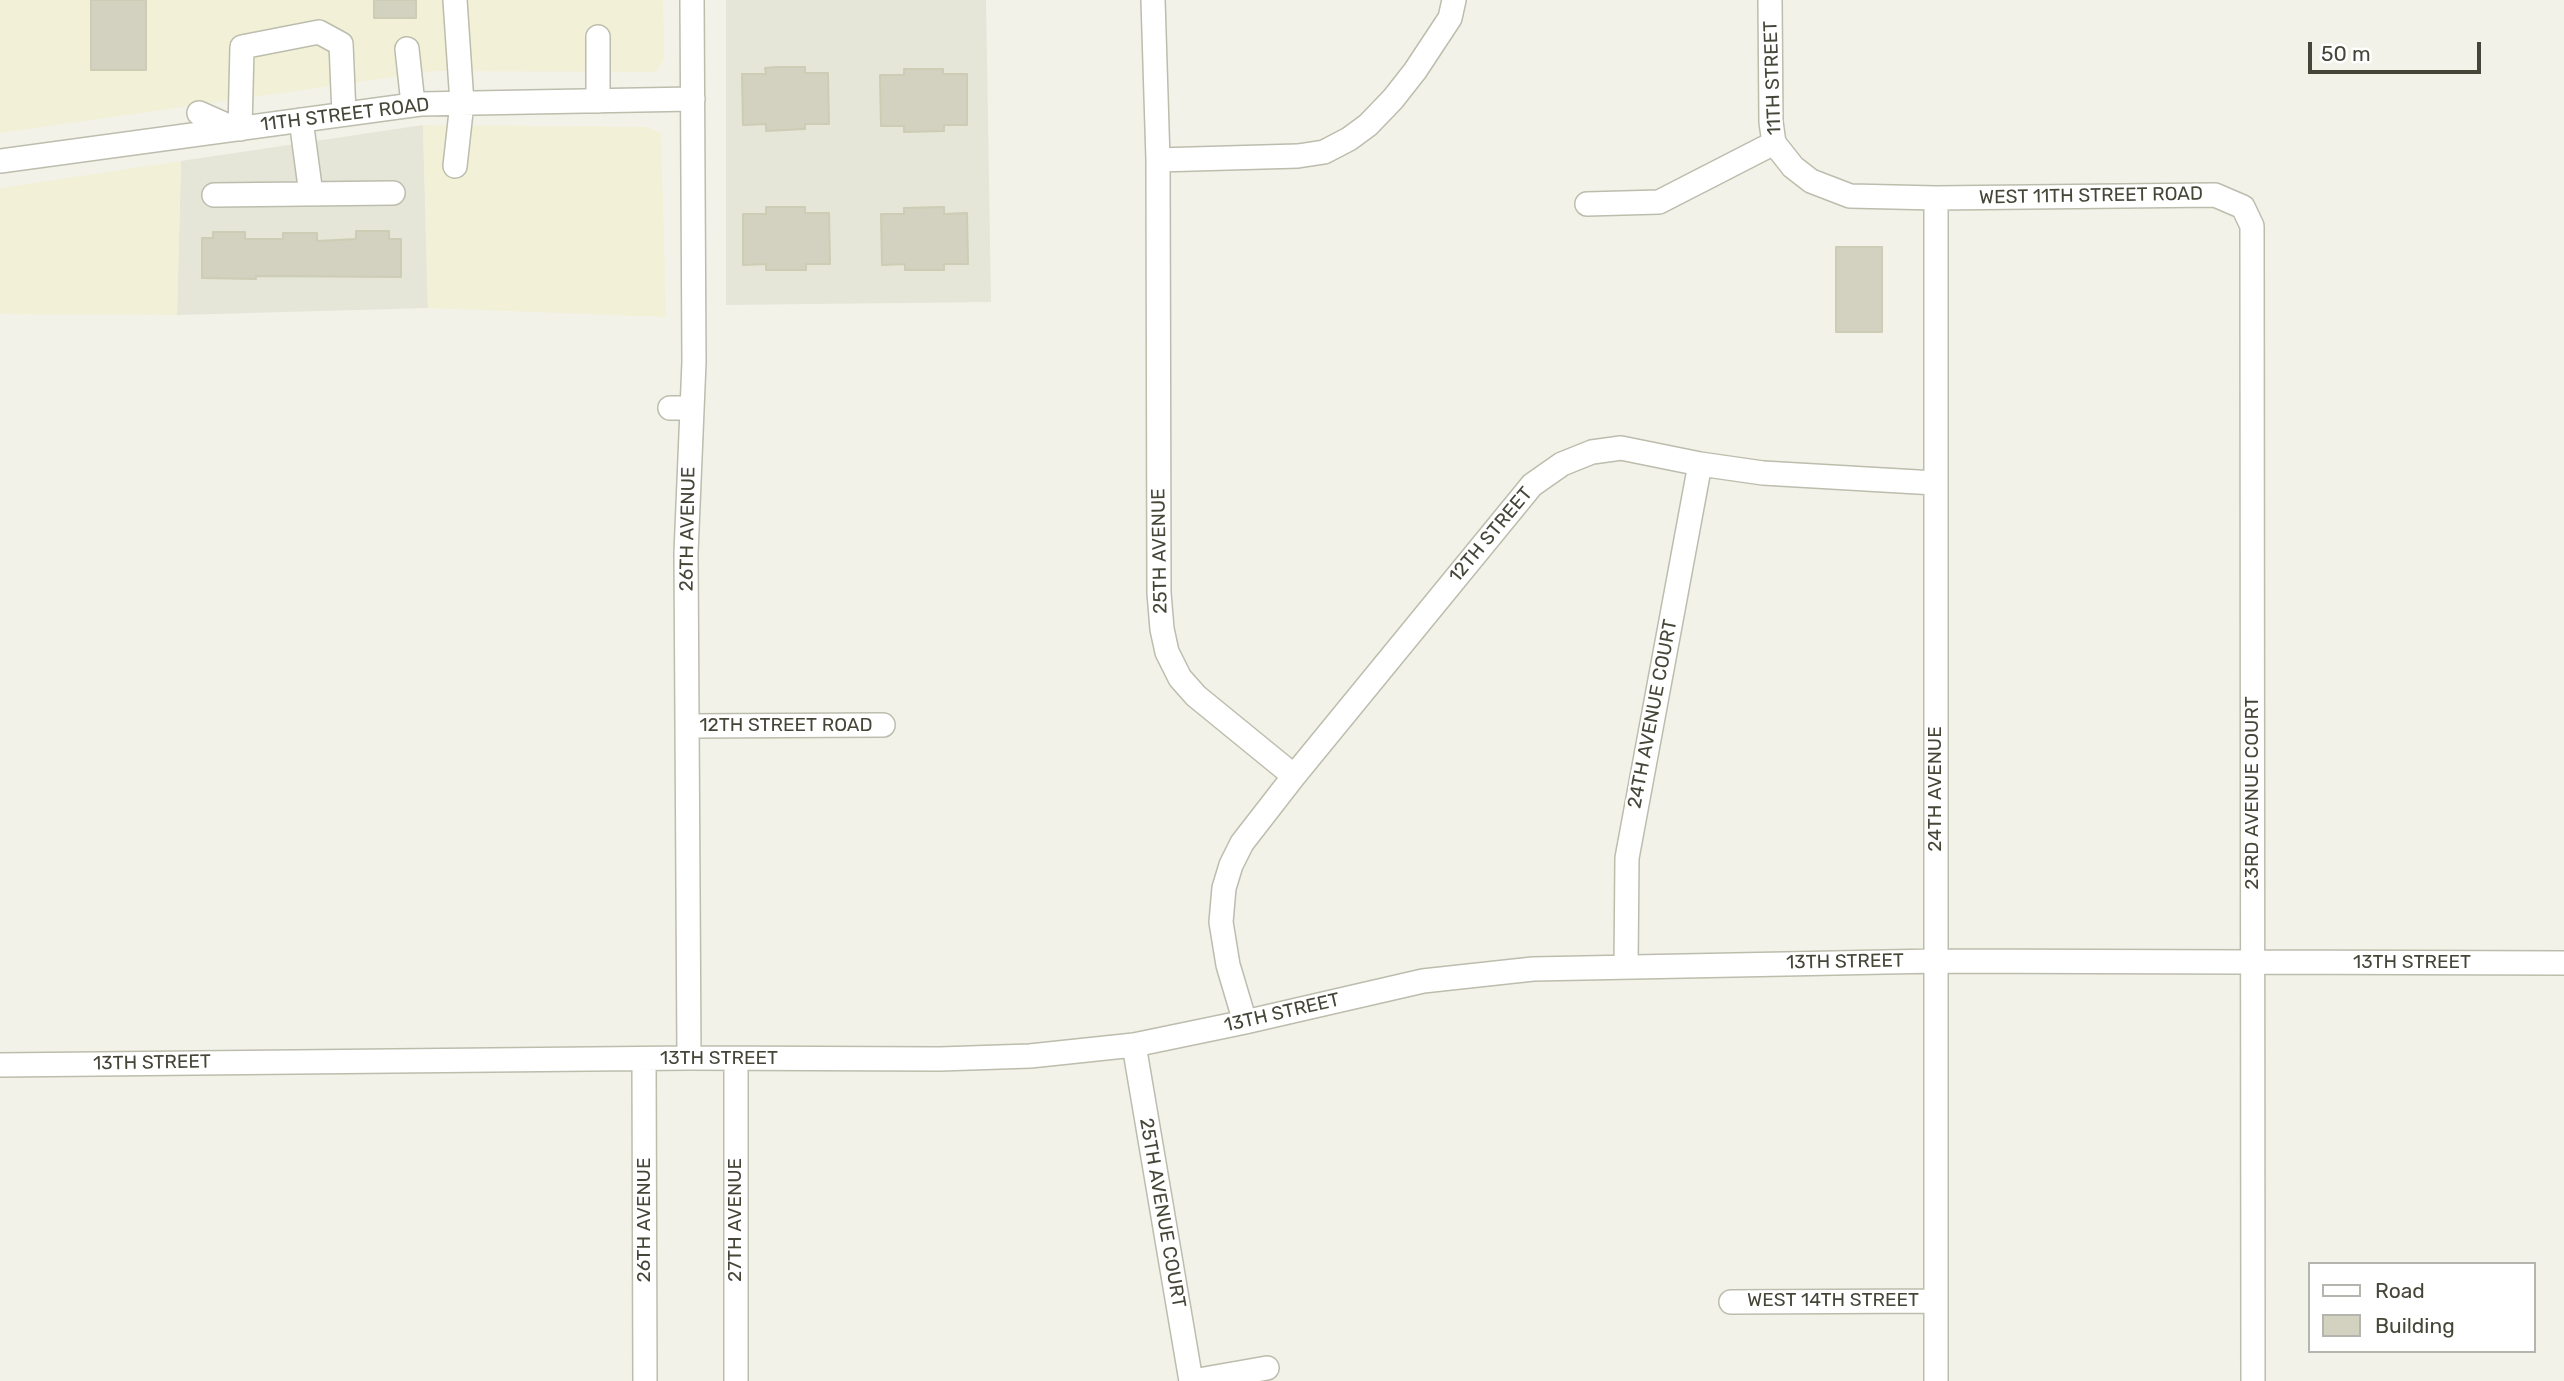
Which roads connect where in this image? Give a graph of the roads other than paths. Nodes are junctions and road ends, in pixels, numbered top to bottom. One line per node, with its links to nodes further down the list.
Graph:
1 (455, 0): 10 (street)
2 (692, 0): 8 (street, 26TH AVENUE)
3 (1153, 0): 17 (street, 25TH AVENUE)
4 (1454, 0): 17 (street)
5 (1770, 0): 16 (street, 11TH STREET)
6 (598, 37): 9 (street)
7 (407, 49): 11 (street)
8 (693, 99): 9 (street, 11TH STREET ROAD); 29 (street, 26TH AVENUE)
9 (598, 101): 10 (street, 11TH STREET ROAD)
10 (462, 103): 11 (street, 11TH STREET ROAD); 19 (street)
11 (414, 104): 13 (street, 11TH STREET ROAD)
12 (199, 113): 15 (street)
13 (344, 114): 14 (street, 11TH STREET ROAD); 15 (street)
14 (301, 120): 15 (street, 11TH STREET ROAD); 21 (street)
15 (238, 129): 18 (street, 11TH STREET ROAD)
16 (1774, 143): 23 (street, 11TH STREET); 24 (street)
17 (1157, 160): 30 (street, 25TH AVENUE)
18 (0, 161)
19 (456, 166)
20 (393, 193): 21 (street)
21 (311, 194): 22 (street)
22 (214, 195)
23 (1936, 198): 25 (street, WEST 11TH STREET ROAD); 27 (street, 24TH AVENUE)
24 (1587, 204)
25 (2243, 207): 32 (street, 23RD AVENUE COURT)
26 (1700, 464): 27 (street, 12TH STREET); 30 (street, 12TH STREET); 34 (street, 24TH AVENUE COURT)
27 (1935, 483): 31 (street, 24TH AVENUE)
28 (883, 725): 29 (street, 12TH STREET ROAD)
29 (688, 726): 37 (street, 26TH AVENUE)
30 (1294, 776): 35 (street)
31 (1936, 961): 32 (street, 13TH STREET); 34 (street, 13TH STREET); 41 (street, 24TH AVENUE)
32 (2254, 963): 33 (street, 13TH STREET); 48 (street, 23RD AVENUE COURT)
33 (2564, 963)
34 (1626, 966): 35 (street, 13TH STREET)
35 (1245, 1022): 36 (street, 13TH STREET)
36 (1134, 1045): 39 (street, 13TH STREET); 46 (street, 25TH AVENUE COURT)
37 (689, 1058): 38 (street, 13TH STREET); 39 (street, 13TH STREET)
38 (645, 1059): 40 (street, 13TH STREET); 44 (street, 26TH AVENUE)
39 (736, 1059): 45 (street, 27TH AVENUE)
40 (0, 1065)
41 (1936, 1301): 42 (street, WEST 14TH STREET); 47 (street, 24TH AVENUE)
42 (1731, 1302)
43 (1267, 1368): 46 (street)
44 (645, 1381)
45 (736, 1381)
46 (1192, 1381)
47 (1936, 1381)
48 (2253, 1381)

